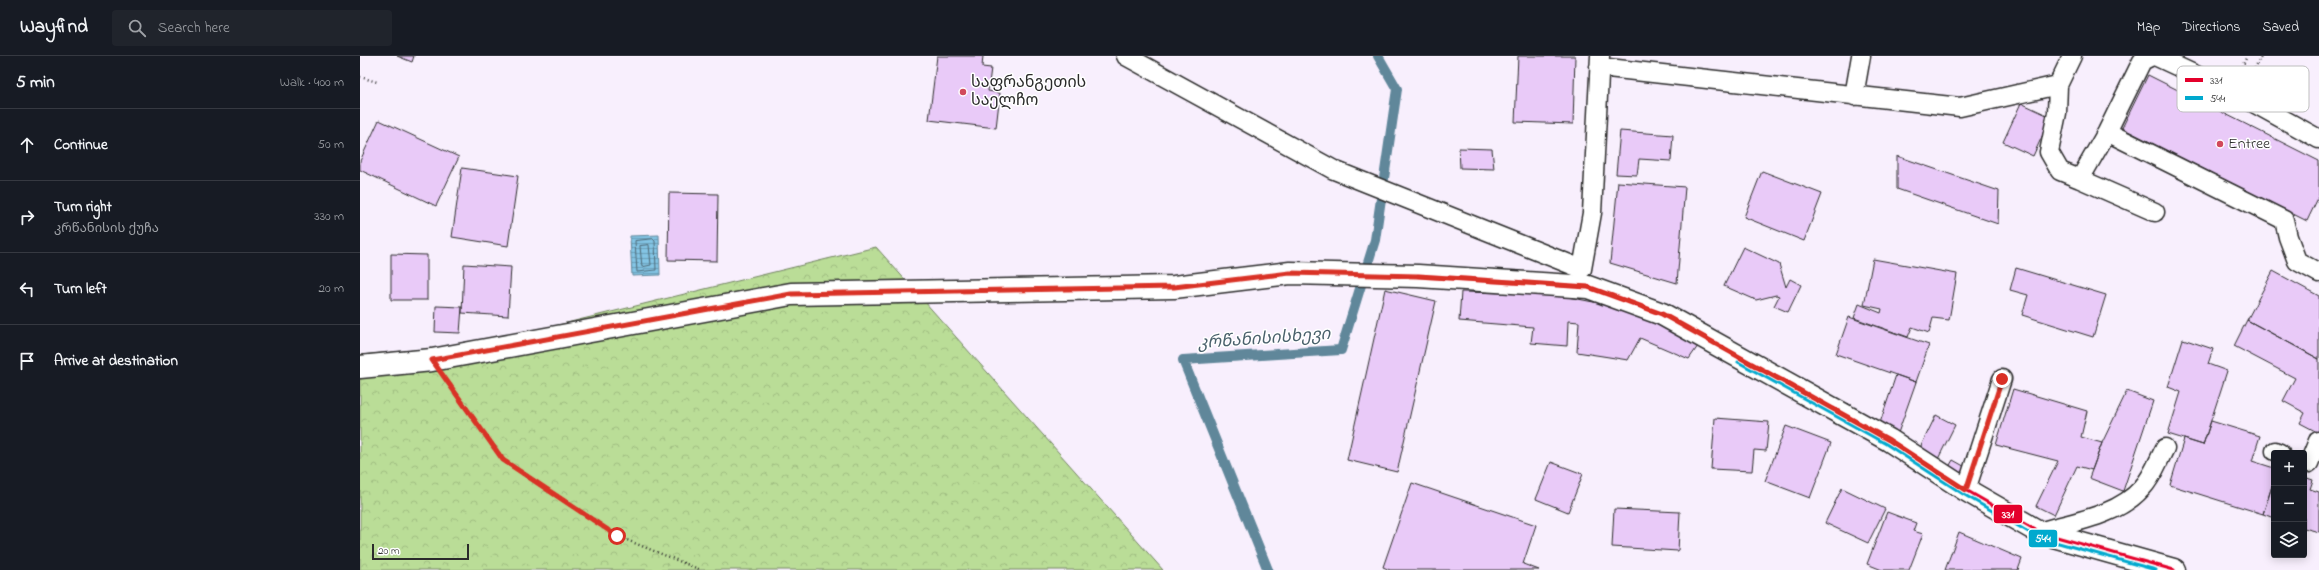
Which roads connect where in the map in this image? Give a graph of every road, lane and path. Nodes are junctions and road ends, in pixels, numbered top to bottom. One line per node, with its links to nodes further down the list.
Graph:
1 (1126, 56): 5 (lane)
2 (1861, 56): 10 (lane)
3 (2072, 56): 9 (lane)
4 (2153, 56): 6 (lane); 12 (lane)
5 (1599, 62): 10 (lane)
6 (2177, 67)
7 (360, 77): 8 (path)
8 (377, 82)
9 (2058, 85): 10 (lane); 14 (lane)
10 (1854, 96)
11 (2270, 112): 13 (lane)
12 (2106, 132): 14 (lane); 16 (lane)
13 (2319, 139)
14 (2080, 179): 15 (lane)
15 (2155, 212)
16 (2319, 273)
17 (432, 360): 18 (street); 23 (street); 25 (path)
18 (360, 367)
19 (2002, 379): 23 (lane)
20 (2318, 441): 22 (lane)
21 (2165, 448): 24 (lane)
22 (2311, 464)
23 (1966, 490): 24 (street)
24 (2039, 532): 26 (street)
25 (701, 570)
26 (2174, 570)

